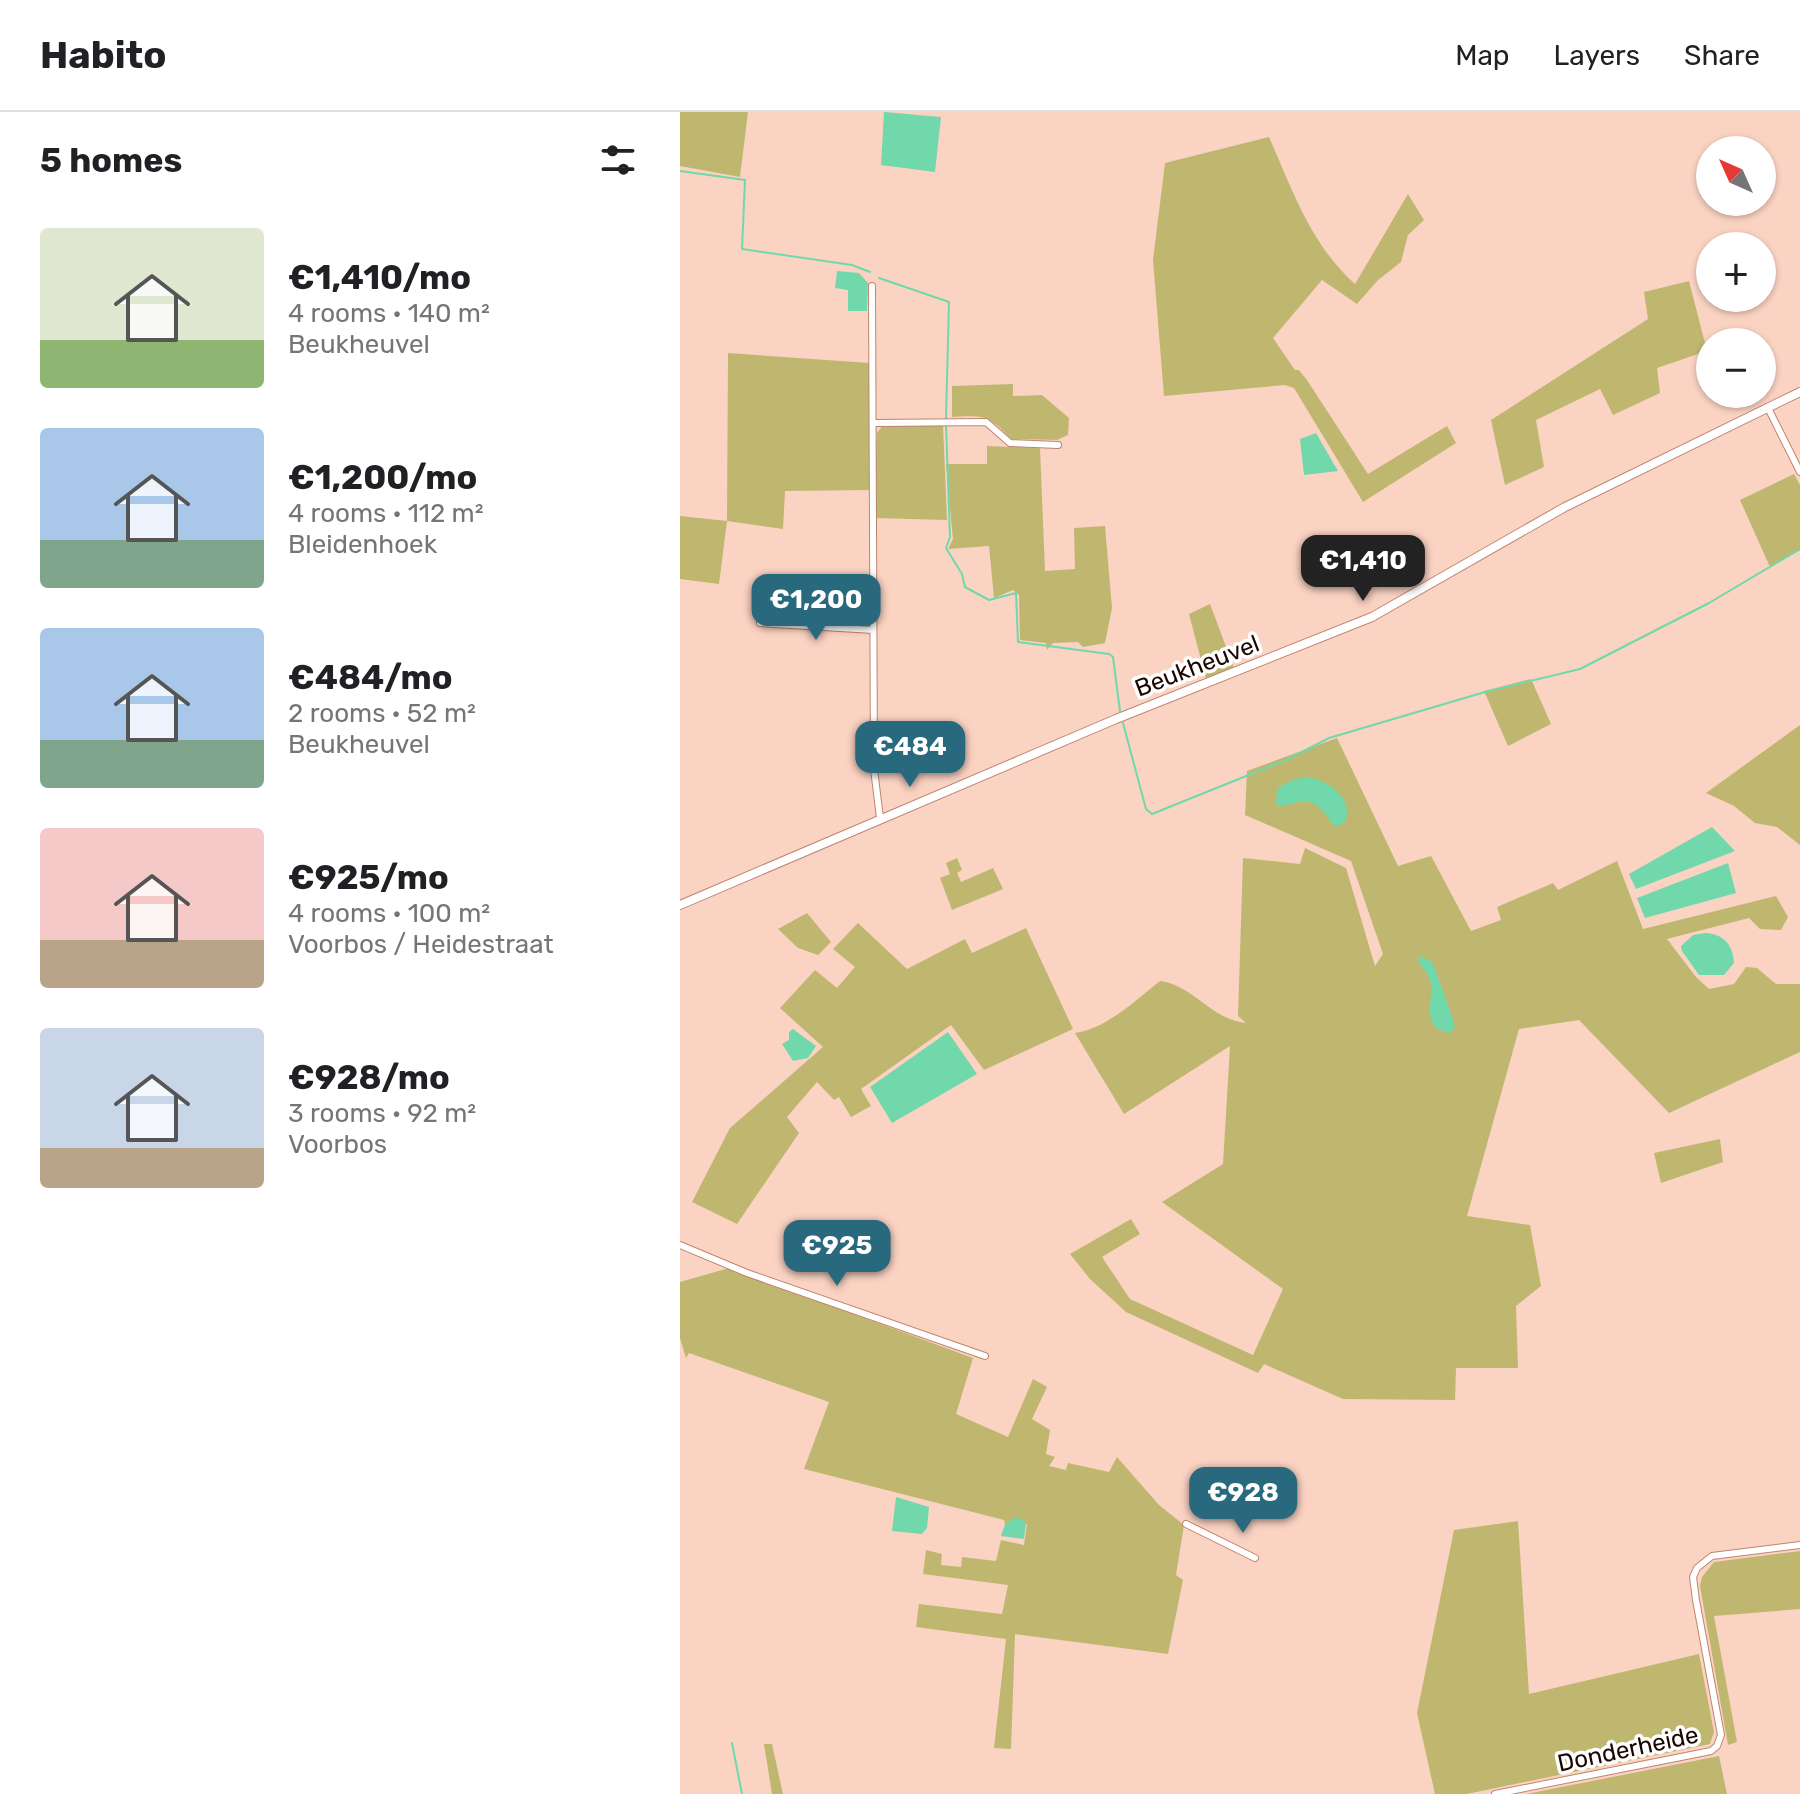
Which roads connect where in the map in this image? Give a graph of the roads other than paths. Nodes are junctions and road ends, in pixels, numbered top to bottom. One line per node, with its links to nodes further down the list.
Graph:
1 (872, 286): 5 (street)
2 (1800, 392): 3 (street, Beukheuvel)
3 (1776, 404)
4 (1768, 408): 7 (street); 10 (street, Beukheuvel)
5 (875, 423): 6 (street); 9 (street)
6 (1058, 445)
7 (1800, 472)
8 (760, 623): 9 (street)
9 (873, 630): 10 (street)
10 (880, 818): 11 (street, Beukheuvel)
11 (680, 905)
12 (680, 1245): 13 (street)
13 (985, 1356)
14 (1186, 1524): 16 (street)
15 (1800, 1545): 17 (street, Donderheide)
16 (1255, 1558)
17 (1495, 1794)

